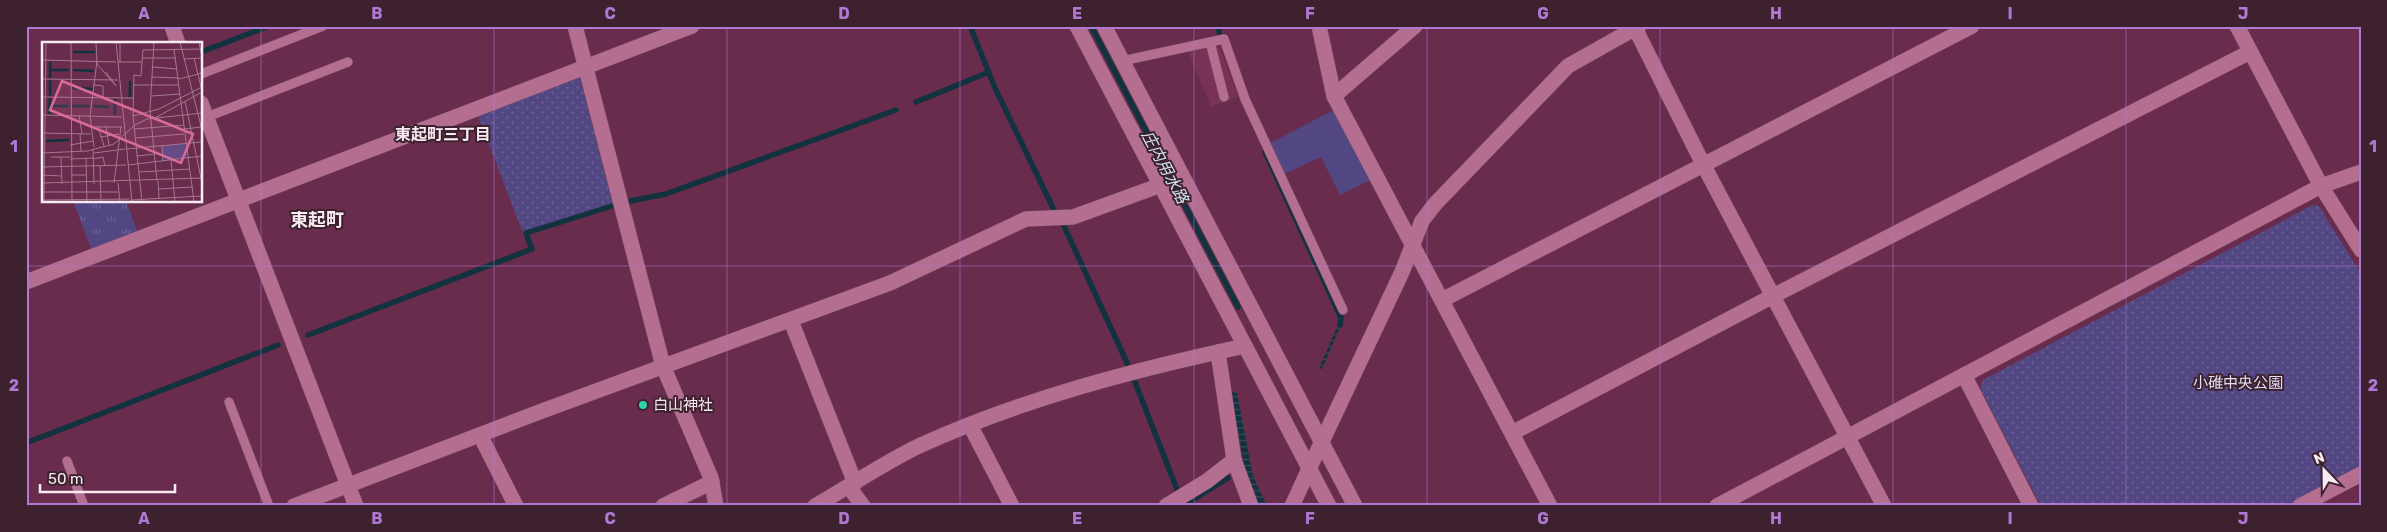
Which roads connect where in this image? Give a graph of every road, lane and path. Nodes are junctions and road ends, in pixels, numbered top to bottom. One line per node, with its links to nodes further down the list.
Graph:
1 (172, 26): 12 (street)
2 (323, 26): 18 (lane)
3 (574, 26): 17 (street)
4 (692, 26): 17 (street)
5 (1077, 26): 24 (street)
6 (1104, 26): 15 (street)
7 (1319, 26): 19 (street)
8 (1415, 26): 19 (street)
9 (1972, 26): 22 (street)
10 (2237, 26): 14 (street)
11 (1636, 27): 22 (street); 27 (street)
12 (177, 42)
13 (1210, 42): 15 (lane); 20 (lane); 32 (lane)
14 (2250, 52): 25 (street); 30 (street)
15 (1122, 61): 43 (street)
16 (348, 62): 21 (lane)
17 (586, 67): 26 (street); 36 (street)
18 (202, 74)
19 (1334, 96): 27 (street)
20 (1224, 97)
21 (204, 110): 26 (street)
22 (1704, 166): 30 (street); 31 (street)
23 (2361, 172): 25 (street)
24 (1161, 186): 33 (street); 34 (street)
25 (2321, 186): 28 (street); 37 (street)
26 (239, 200): 29 (street); 49 (street)
27 (1412, 244): 31 (street); 43 (street)
28 (2361, 250)
29 (26, 282)
30 (1773, 296): 40 (street); 42 (street)
31 (1442, 300): 40 (street)
32 (1343, 310)
33 (791, 320): 36 (street); 50 (street)
34 (1245, 346): 35 (street); 46 (street)
35 (1218, 352): 39 (street); 45 (street)
36 (663, 366): 41 (street); 48 (street)
37 (1964, 375): 42 (street); 69 (street)
38 (229, 402): 52 (lane)
39 (970, 425): 50 (street); 60 (street)
40 (1512, 433): 66 (street)
41 (480, 435): 49 (street); 55 (street)
42 (1848, 438): 67 (street); 68 (street)
43 (1322, 442): 46 (street); 65 (street)
44 (67, 460): 51 (lane)
45 (1234, 460): 61 (street); 62 (street)
46 (1309, 469): 63 (street); 64 (street)
47 (2361, 474): 70 (street)
48 (712, 482): 56 (street); 57 (street)
49 (348, 485): 53 (street); 54 (street)
50 (852, 485): 58 (street); 59 (street)
51 (84, 506)
52 (269, 506)
53 (294, 506)
54 (356, 506)
55 (516, 506)
56 (663, 506)
57 (716, 506)
58 (816, 506)
59 (863, 506)
60 (1012, 506)
61 (1166, 506)
62 (1251, 506)
63 (1292, 506)
64 (1329, 506)
65 (1356, 506)
66 (1550, 506)
67 (1717, 506)
68 (1884, 506)
69 (2031, 506)
70 (2300, 506)

